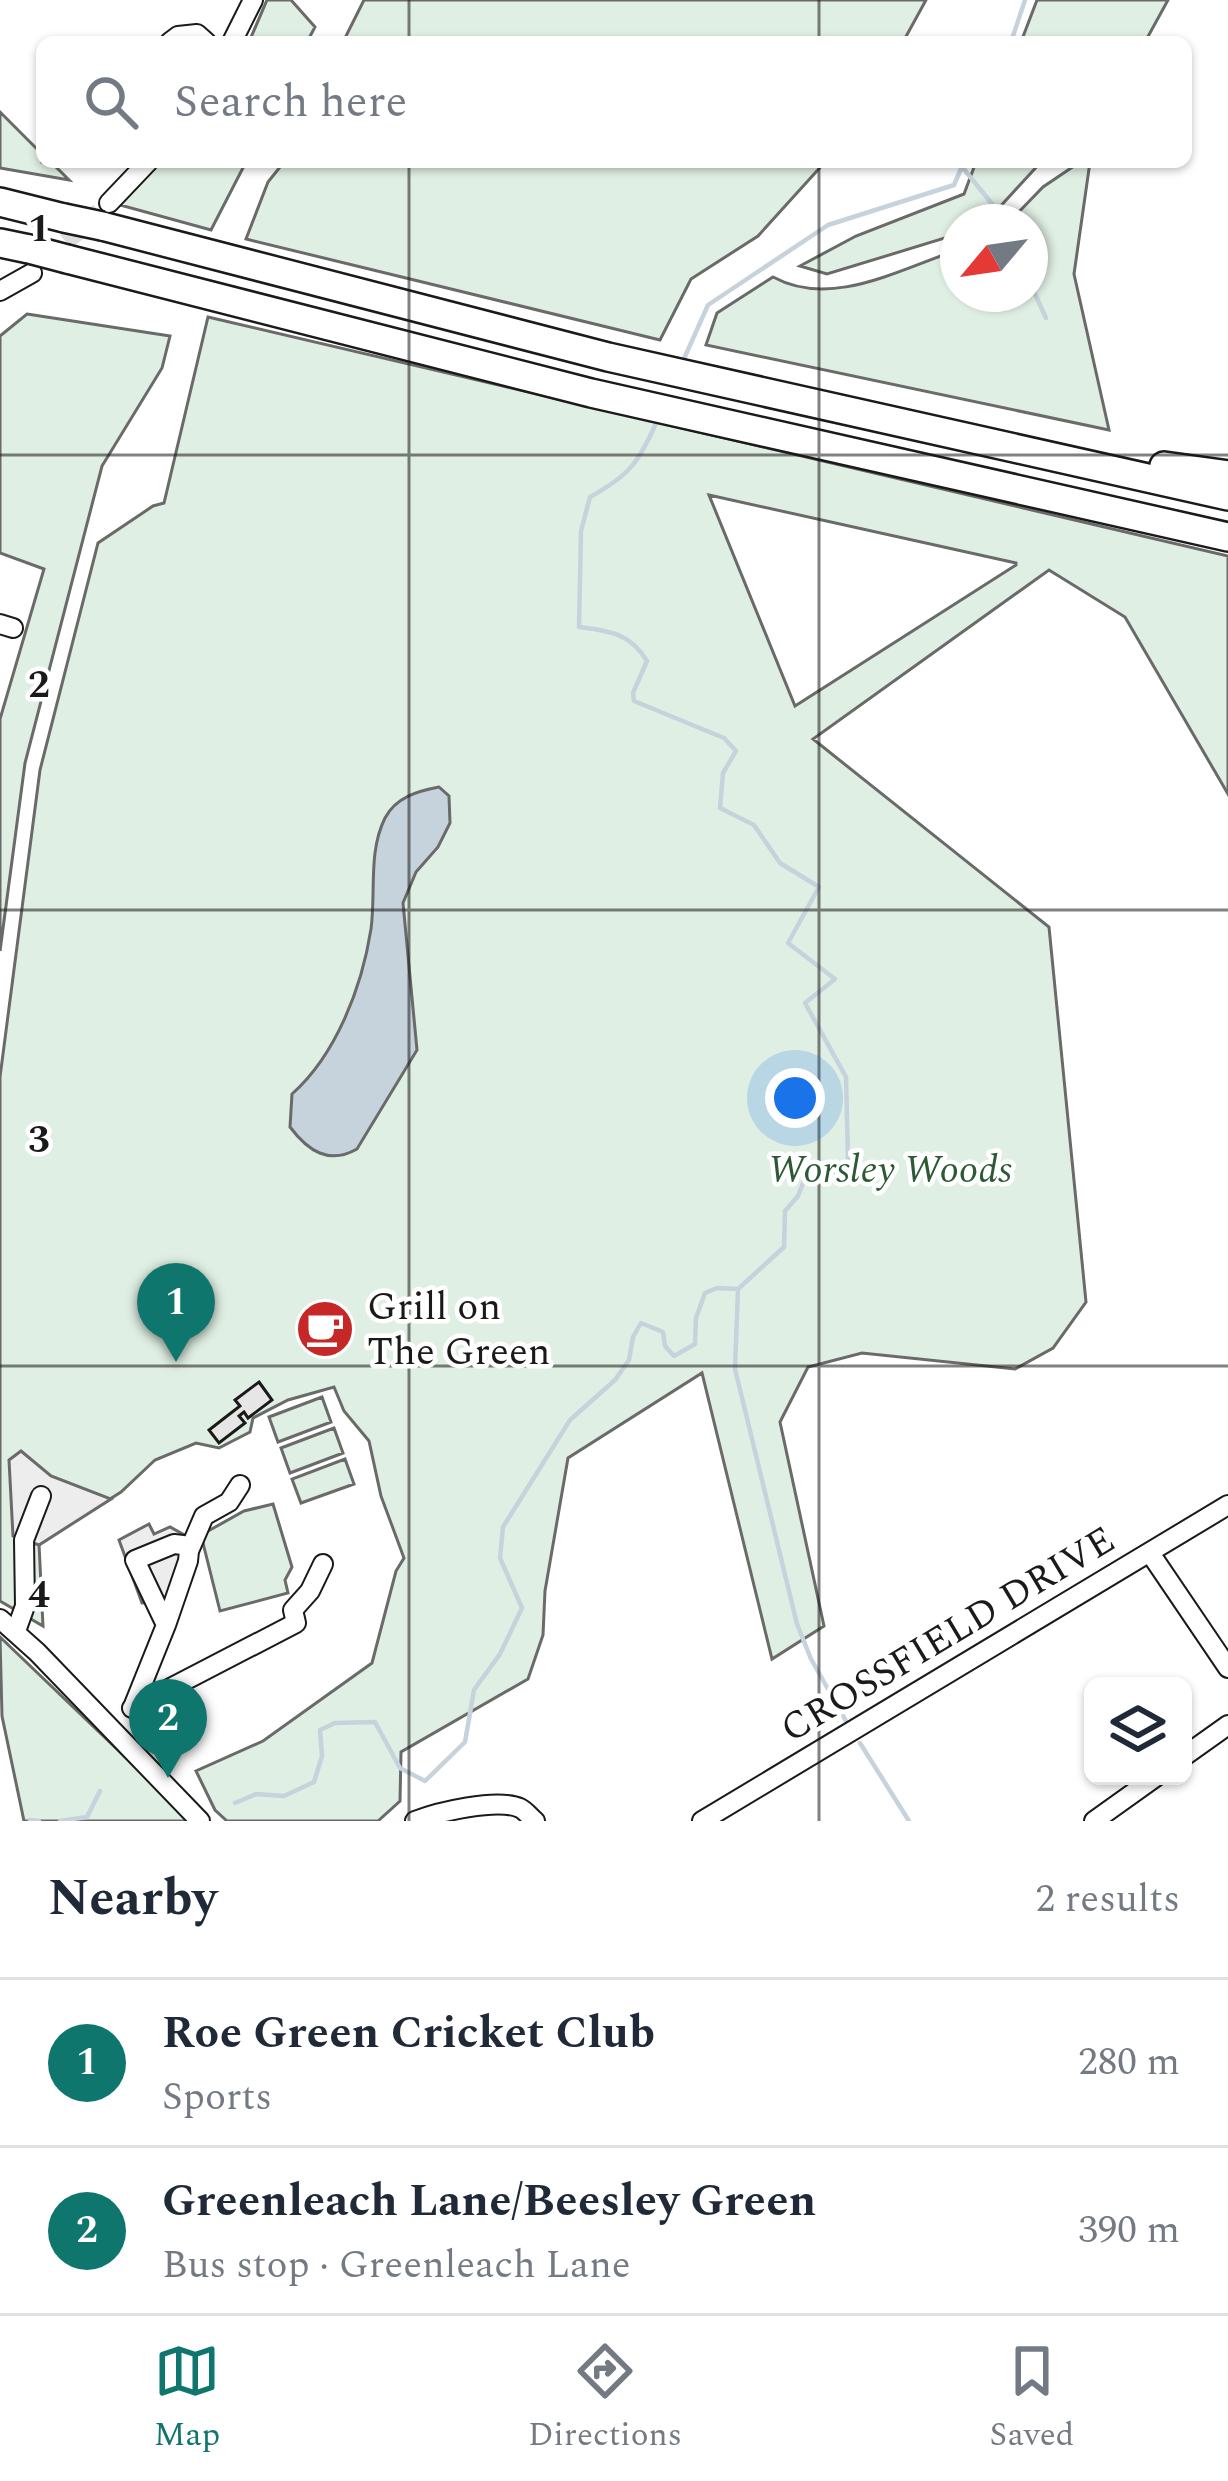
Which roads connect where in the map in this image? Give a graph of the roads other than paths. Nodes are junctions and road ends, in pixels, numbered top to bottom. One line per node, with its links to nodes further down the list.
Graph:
1 (253, 0): 2 (street)
2 (235, 36)
3 (143, 168): 5 (street)
4 (0, 202): 5 (highway, bridge)
5 (105, 215): 9 (highway)
6 (0, 243): 7 (highway)
7 (31, 261): 8 (street); 12 (highway, bridge)
8 (0, 291)
9 (1040, 457): 10 (highway); 11 (highway)
10 (1228, 475)
11 (1228, 496)
12 (1228, 537)
13 (240, 1485): 16 (street)
14 (41, 1496): 20 (street)
15 (1228, 1504): 17 (street, CROSSFIELD DRIVE)
16 (189, 1551): 19 (street); 19 (street)
17 (1150, 1552): 21 (street); 30 (street, CROSSFIELD DRIVE)
18 (323, 1564): 22 (street)
19 (166, 1624): 22 (street)
20 (9, 1626): 23 (street)
21 (1228, 1669)
22 (133, 1707): 23 (street)
23 (109, 1725): 27 (street)
24 (1228, 1725): 25 (street)
25 (1192, 1751)
26 (1144, 1785): 31 (street)
27 (200, 1821)
28 (415, 1821): 29 (street)
29 (535, 1821)
30 (702, 1821)
31 (1094, 1821)

